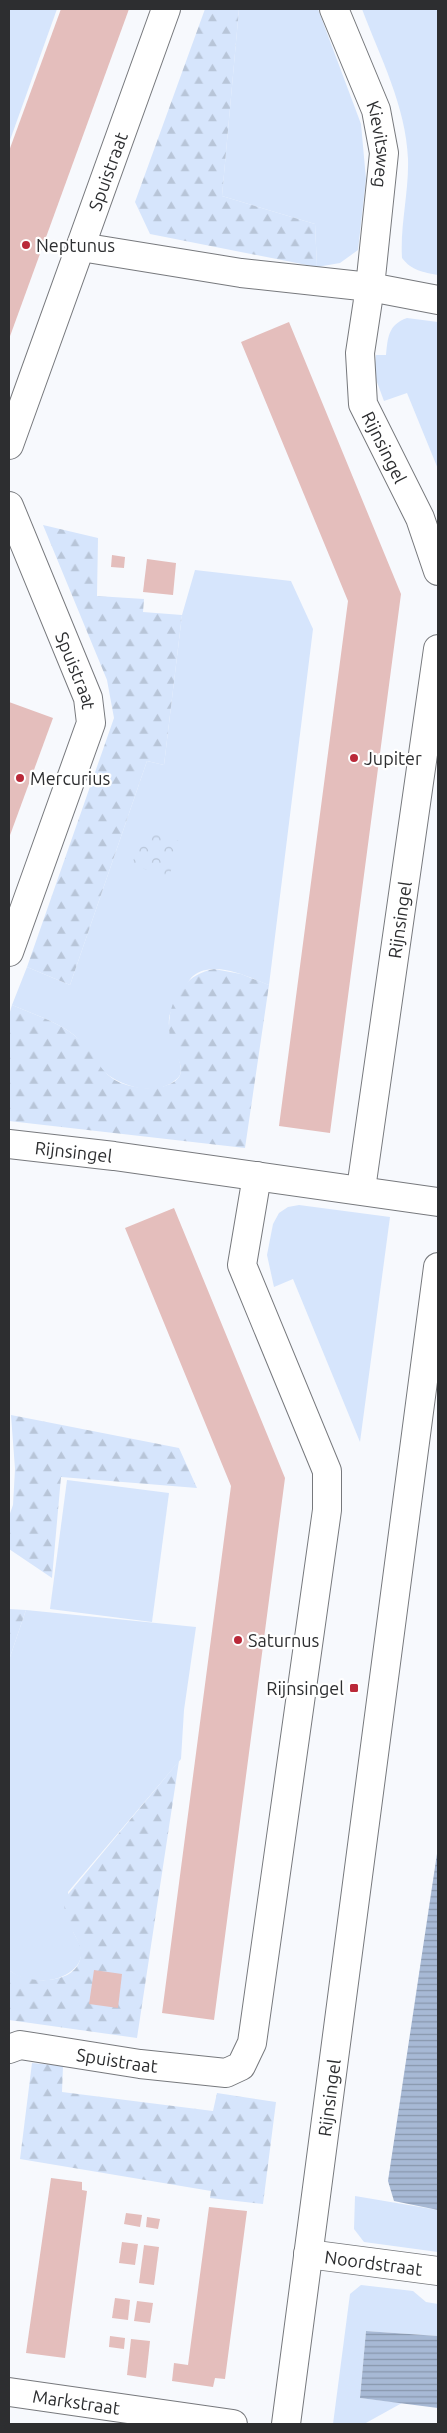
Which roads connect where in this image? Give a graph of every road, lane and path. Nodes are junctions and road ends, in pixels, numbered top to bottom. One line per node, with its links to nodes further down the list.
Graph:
1 (166, 9): 3 (street, Spuistraat)
2 (334, 9): 4 (street, Kievitsweg)
3 (81, 247): 4 (street); 6 (street, Spuistraat)
4 (370, 287): 5 (street); 8 (street, Rijnsingel)
5 (438, 300)
6 (9, 445)
7 (9, 506): 10 (street, Spuistraat)
8 (438, 571)
9 (438, 649): 13 (street, Rijnsingel)
10 (9, 952)
11 (9, 1144): 12 (street, Rijnsingel)
12 (257, 1176): 13 (street, Rijnsingel); 16 (street, Spuistraat)
13 (362, 1189): 14 (street, Rijnsingel)
14 (438, 1202)
15 (438, 1267): 17 (street, Rijnsingel)
16 (9, 2049)
17 (308, 2254): 18 (street, Noordstraat); 21 (street, Rijnsingel)
18 (438, 2271)
19 (9, 2392): 20 (street, Markstraat)
20 (233, 2424)
21 (286, 2424)

